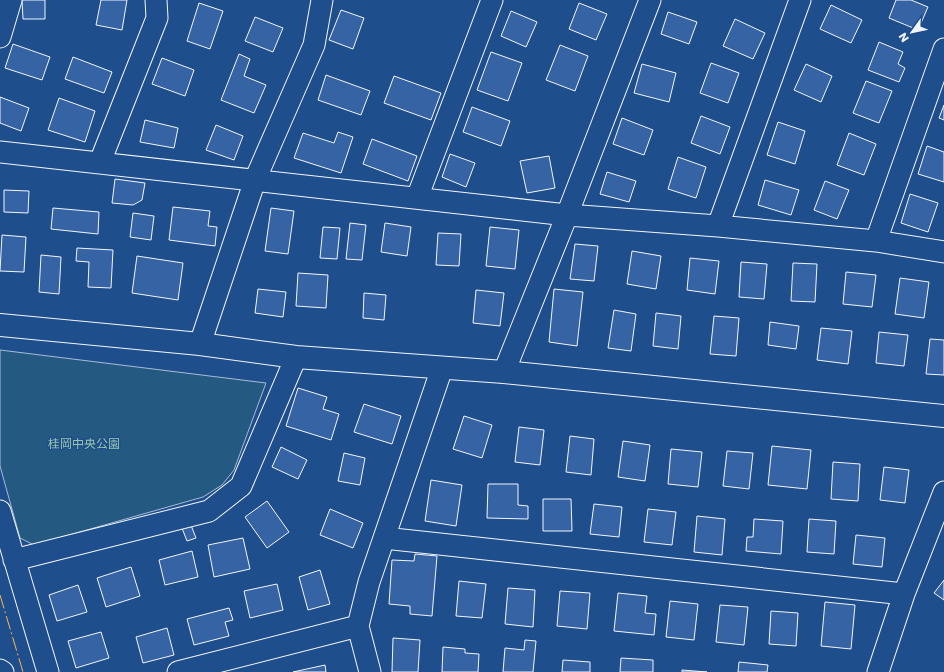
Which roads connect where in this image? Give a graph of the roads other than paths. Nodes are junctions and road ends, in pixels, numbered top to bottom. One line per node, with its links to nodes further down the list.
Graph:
1 (11, 0): 7 (street)
2 (156, 0): 10 (street)
3 (322, 0): 11 (street)
4 (492, 0): 12 (street)
5 (650, 0): 13 (street)
6 (800, 0): 14 (street)
7 (0, 37)
8 (944, 49): 15 (street)
9 (0, 152): 10 (street)
10 (100, 162): 11 (street)
11 (255, 180): 12 (street); 18 (street)
12 (417, 198): 13 (street)
13 (568, 215): 14 (street); 21 (street)
14 (718, 226): 15 (street)
15 (876, 241): 16 (street)
16 (944, 252)
17 (0, 325): 18 (street)
18 (200, 344): 19 (street)
19 (296, 357): 20 (street); 26 (street)
20 (442, 368): 21 (street); 25 (street)
21 (504, 372): 22 (street)
22 (944, 416)
23 (944, 492): 27 (street)
24 (0, 511): 26 (street)
25 (384, 538): 27 (street); 28 (street)
26 (14, 560): 32 (street)
27 (904, 594): 29 (street)
28 (358, 626): 33 (street); 34 (street)
29 (885, 667)
30 (0, 670): 31 (street)
31 (3, 672)
32 (48, 672)
33 (178, 672)
34 (370, 672)

